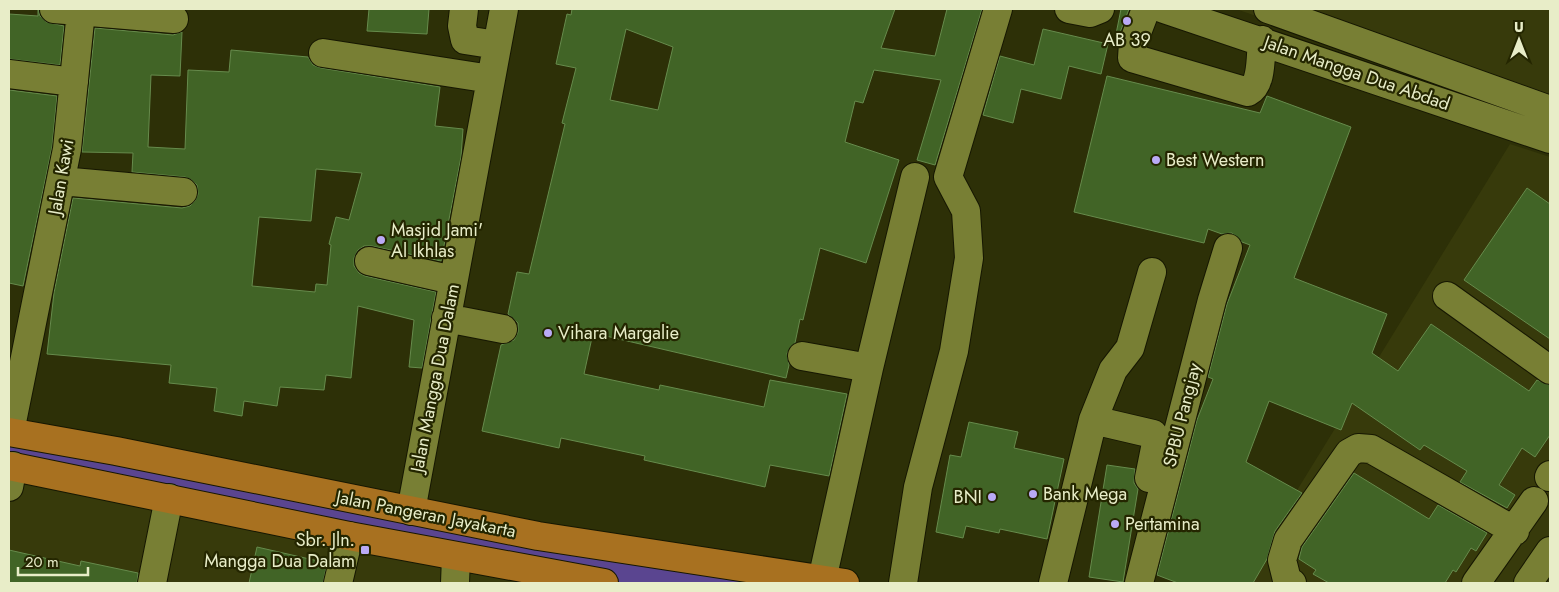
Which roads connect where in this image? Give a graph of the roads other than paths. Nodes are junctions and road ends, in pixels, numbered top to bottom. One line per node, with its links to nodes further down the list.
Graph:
1 (54, 9): 10 (street)
2 (464, 9): 13 (street)
3 (504, 9): 13 (street, Jalan Mangga Dua Dalam)
4 (998, 9): 54 (street)
5 (1069, 9): 6 (street)
6 (1100, 9)
7 (1146, 9): 12 (street)
8 (1164, 9): 12 (street, Jalan Mangga Dua Abdad)
9 (1268, 9): 18 (street)
10 (81, 11): 11 (street); 17 (street, Jalan Kawi)
11 (174, 19)
12 (1262, 40): 20 (street, Jalan Mangga Dua Abdad)
13 (498, 45): 16 (street, Jalan Mangga Dua Dalam)
14 (323, 53): 16 (street)
15 (9, 74): 17 (street)
16 (491, 79): 30 (street, Jalan Mangga Dua Dalam)
17 (74, 82): 25 (street, Jalan Kawi)
18 (1476, 84): 19 (street); 20 (street)
19 (1512, 96): 21 (street); 22 (street)
20 (1464, 110): 22 (street, Jalan Mangga Dua Abdad)
21 (1550, 110)
22 (1501, 122): 23 (street, Jalan Mangga Dua Abdad)
23 (1550, 139)
24 (914, 177): 35 (street)
25 (61, 181): 26 (street); 38 (street, Jalan Kawi)
26 (183, 192)
27 (1228, 248): 57 (street, SPBU Pangjay)
28 (369, 261): 30 (street)
29 (1152, 272): 37 (street)
30 (454, 280): 32 (street, Jalan Mangga Dua Dalam)
31 (1446, 296): 36 (street)
32 (446, 318): 33 (street); 45 (street, Jalan Mangga Dua Dalam)
33 (503, 329)
34 (802, 356): 35 (street)
35 (868, 368): 50 (street)
36 (1550, 370)
37 (1093, 420): 55 (street); 56 (street, SPBU Pangjay)
38 (9, 432): 39 (main road, Jalan Pangeran Jayakarta)
39 (116, 451): 40 (main road, Jalan Pangeran Jayakarta); 42 (main road)
40 (192, 468): 43 (main road); 45 (main road, Jalan Pangeran Jayakarta)
41 (10, 473): 42 (main road, Jalan Pangeran Jayakarta)
42 (109, 486): 43 (main road, Jalan Pangeran Jayakarta)
43 (177, 500): 47 (main road, Jalan Pangeran Jayakarta); 51 (street)
44 (1534, 501): 46 (street)
45 (411, 511): 50 (main road, Jalan Pangeran Jayakarta)
46 (1515, 531): 58 (street); 59 (street)
47 (349, 536): 49 (main road, Jalan Pangeran Jayakarta); 52 (street)
48 (1550, 552): 60 (street)
49 (455, 570): 53 (main road, Jalan Pangeran Jayakarta)
50 (834, 581)
51 (152, 583)
52 (338, 583)
53 (604, 583)
54 (903, 583)
55 (1053, 583)
56 (1127, 583)
57 (1139, 583)
58 (1292, 583)
59 (1476, 583)
60 (1528, 583)

